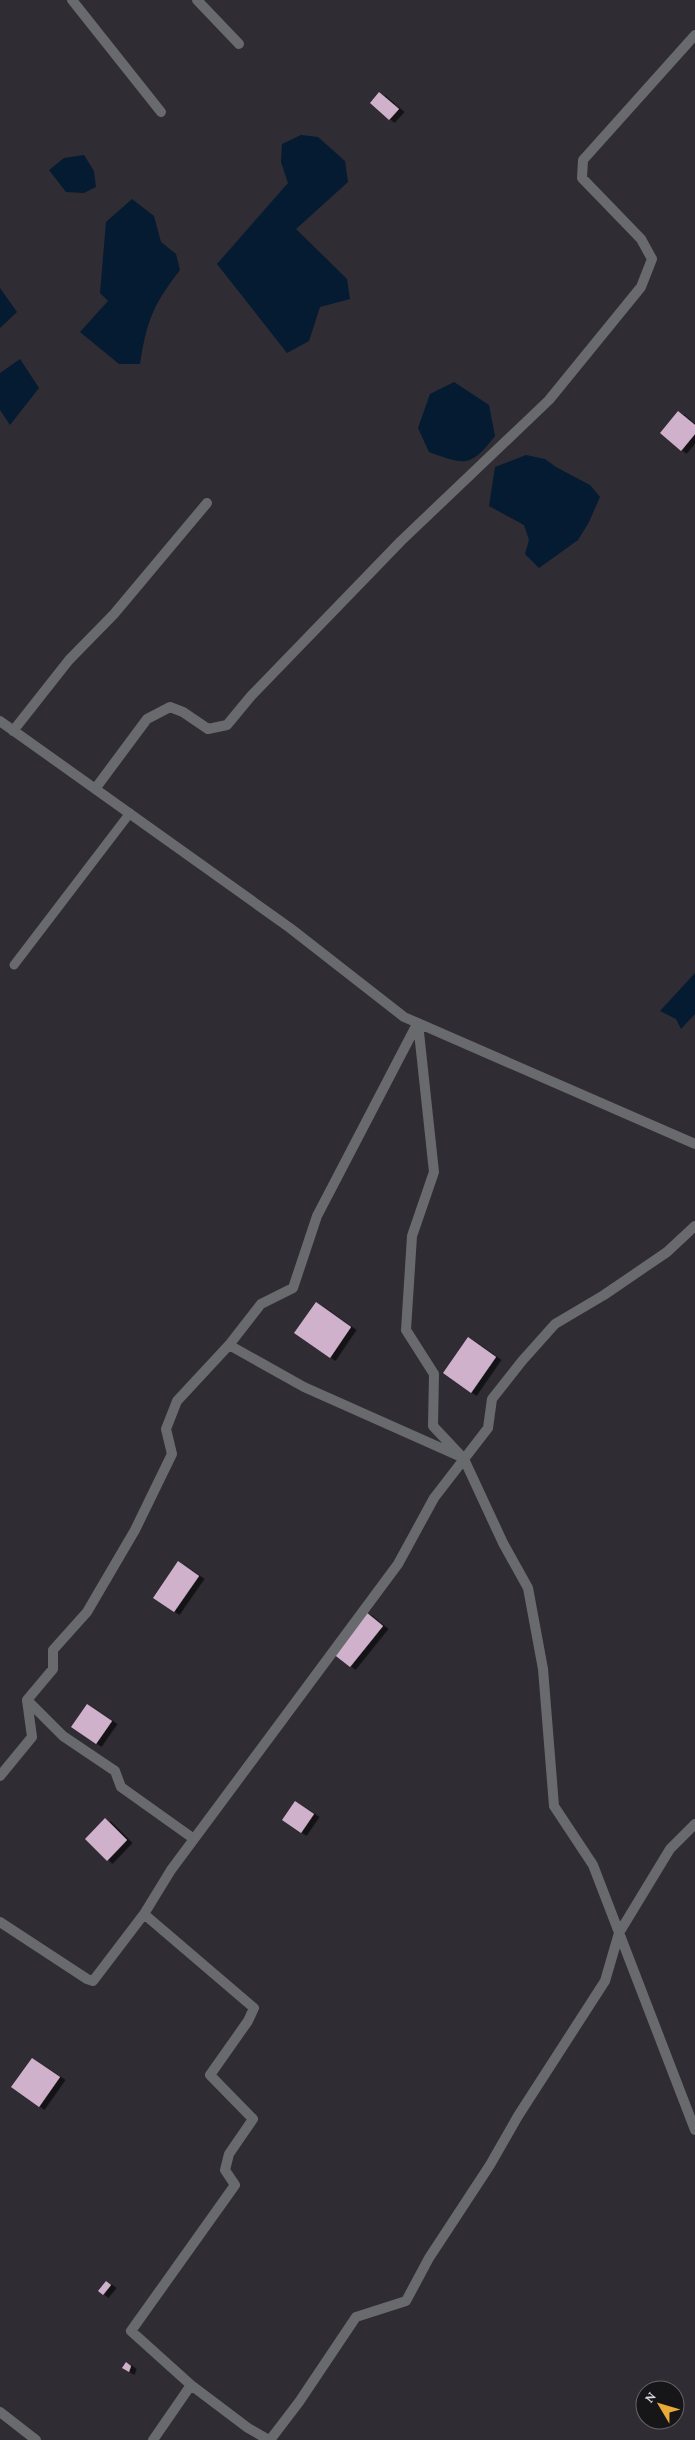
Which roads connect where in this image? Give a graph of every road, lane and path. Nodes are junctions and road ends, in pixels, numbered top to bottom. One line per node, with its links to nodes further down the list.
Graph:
1 (72, 0): 5 (street)
2 (197, 0): 4 (street)
3 (695, 35): 9 (street)
4 (239, 44)
5 (161, 112)
6 (207, 503): 8 (street)
7 (0, 721): 8 (street)
8 (13, 731): 9 (street)
9 (95, 789): 10 (street)
10 (130, 813): 11 (lane); 12 (street)
11 (14, 965)
12 (418, 1023): 13 (street); 15 (street); 16 (street)
13 (695, 1144)
14 (695, 1226): 16 (street)
15 (229, 1345): 16 (street); 17 (street)
16 (464, 1459): 20 (street); 23 (street)
17 (27, 1700): 18 (street); 20 (street)
18 (0, 1776)
19 (695, 1824): 23 (street)
20 (194, 1839): 21 (street)
21 (144, 1914): 22 (street); 25 (street)
22 (0, 1922)
23 (619, 1934): 24 (street); 29 (street)
24 (695, 2130)
25 (191, 2386): 28 (street); 29 (street)
26 (0, 2412): 27 (street)
27 (36, 2440)
28 (152, 2440)
29 (269, 2440)

